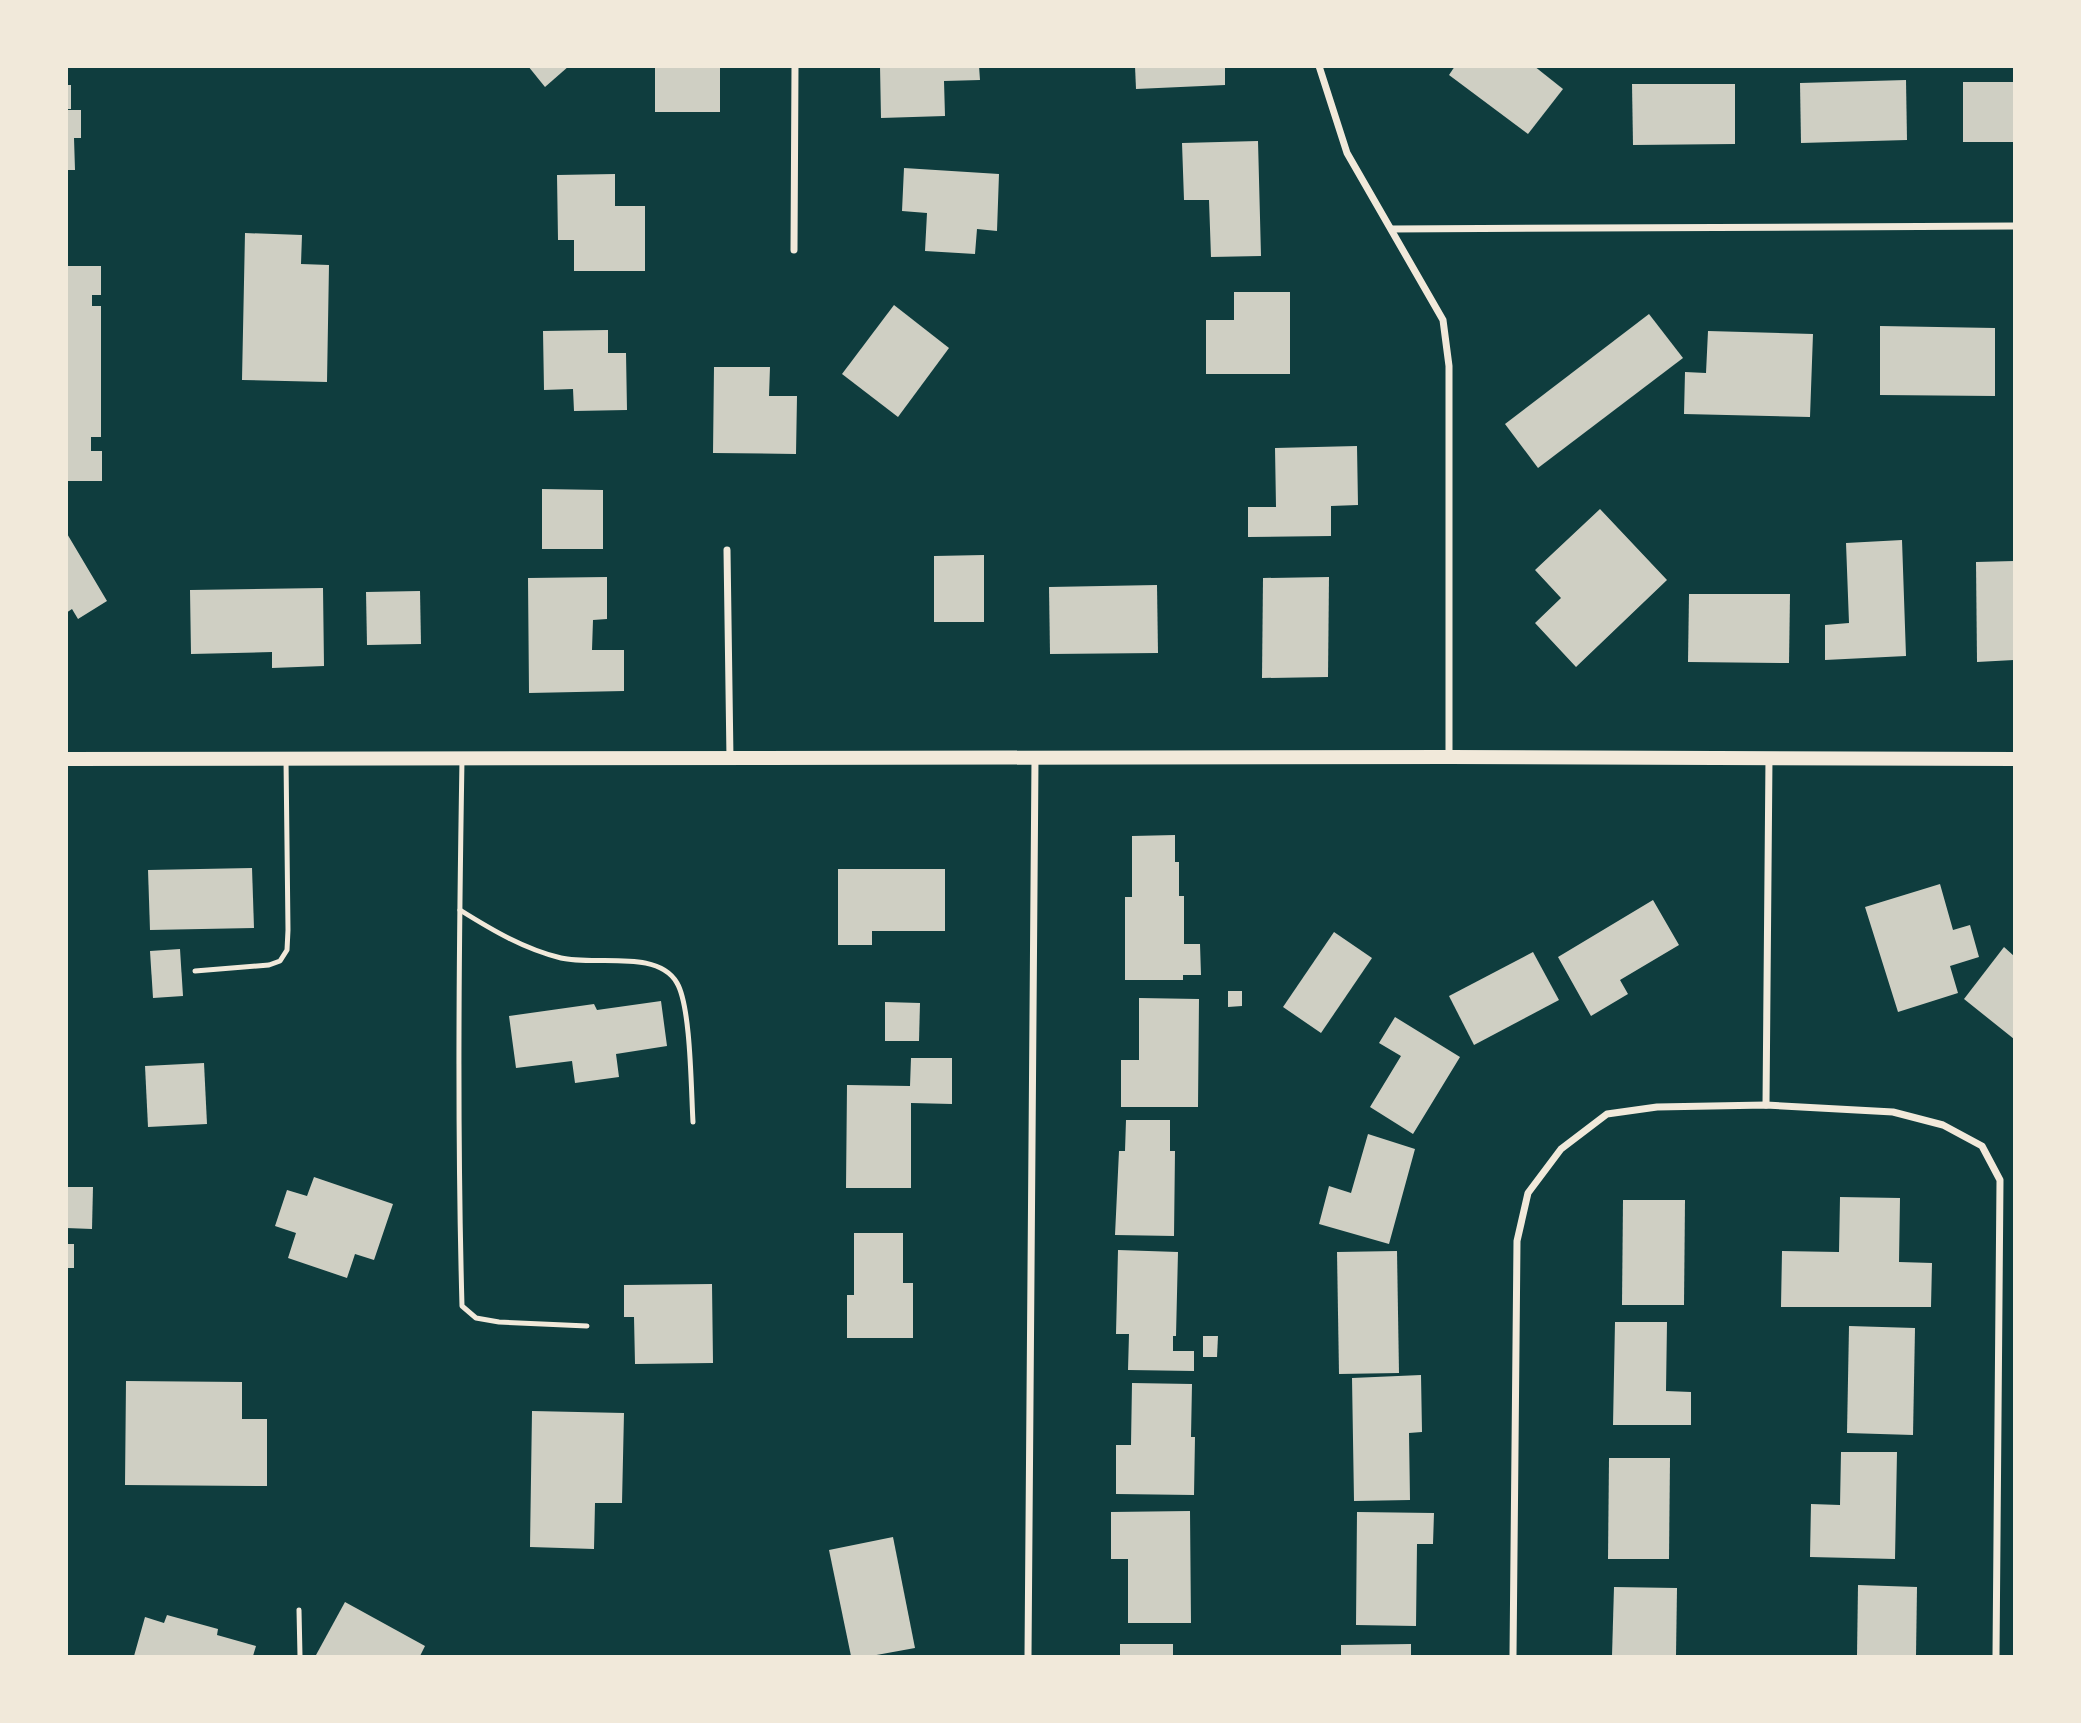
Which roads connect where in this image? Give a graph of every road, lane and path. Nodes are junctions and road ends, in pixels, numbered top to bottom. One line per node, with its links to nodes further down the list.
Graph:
1 (795, 66): 5 (street)
2 (1319, 66): 4 (street)
3 (2014, 226): 4 (street)
4 (1392, 229): 7 (street)
5 (794, 250)
6 (727, 550): 12 (street)
7 (1449, 757): 8 (main road); 13 (main road)
8 (1769, 757): 14 (main road); 17 (street)
9 (66, 759): 10 (main road)
10 (286, 759): 11 (main road); 16 (lane)
11 (462, 759): 12 (main road); 15 (lane)
12 (730, 759): 13 (main road)
13 (1035, 759): 22 (street)
14 (2014, 759)
15 (460, 910): 18 (lane); 19 (lane)
16 (195, 971)
17 (1766, 1105): 23 (street); 24 (street)
18 (693, 1122)
19 (587, 1326)
20 (299, 1610): 21 (lane)
21 (300, 1657)
22 (1028, 1657)
23 (1513, 1657)
24 (1996, 1657)

